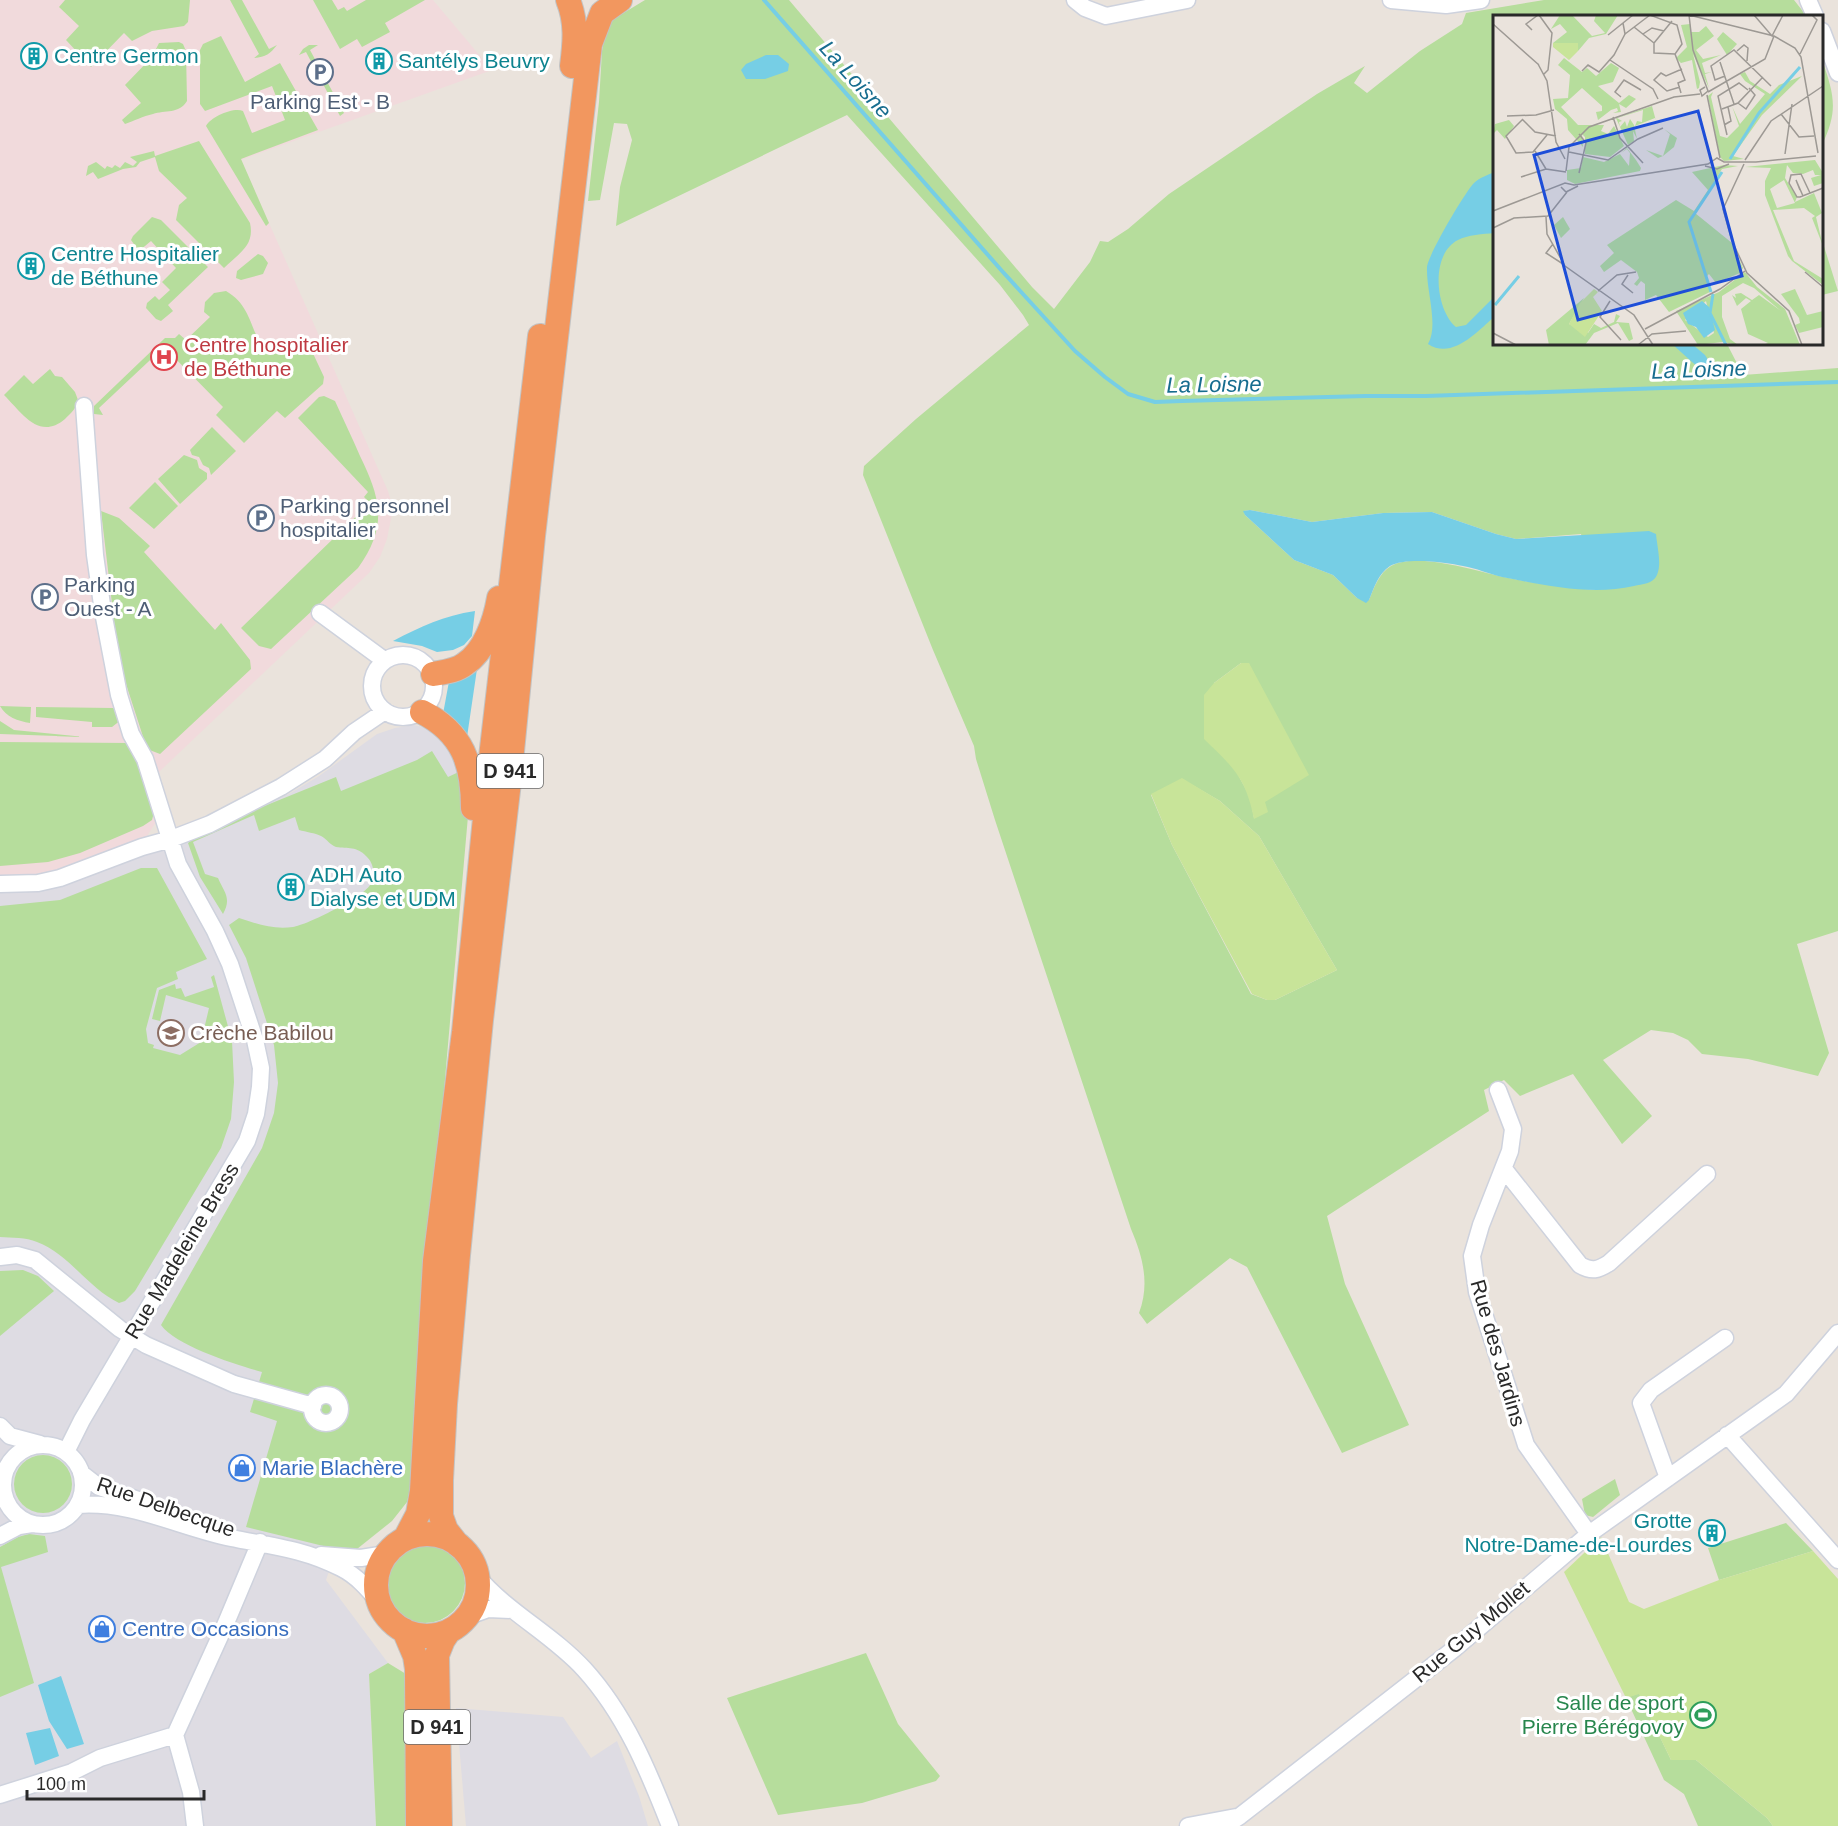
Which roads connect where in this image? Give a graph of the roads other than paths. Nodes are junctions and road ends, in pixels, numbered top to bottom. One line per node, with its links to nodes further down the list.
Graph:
1 (568, 0): 13 (highway, D 941)
2 (576, 0): 8 (highway)
3 (1075, 0): 4 (street)
4 (1187, 0)
5 (1391, 0): 6 (street)
6 (1481, 0)
7 (1808, 0): 9 (street)
8 (618, 1): 46 (highway, D 941)
9 (1815, 15)
10 (1823, 36): 11 (street)
11 (1838, 73)
12 (84, 406): 21 (street, Rue Madeleine Bress)
13 (519, 508): 16 (highway); 23 (highway, D 941)
14 (320, 614): 15 (street)
15 (379, 667): 16 (street); 17 (street)
16 (433, 674): 19 (street)
17 (373, 696): 18 (street); 20 (street)
18 (384, 711): 19 (street); 20 (street)
19 (422, 712): 23 (highway)
20 (354, 732): 21 (street)
21 (171, 839): 22 (street); 29 (street, Rue Madeleine Bress)
22 (0, 884)
23 (471, 946): 47 (highway, D 941)
24 (1498, 1090): 25 (street, Rue des Jardins)
25 (1504, 1169): 26 (street); 43 (street, Rue des Jardins)
26 (1707, 1174)
27 (0, 1257): 29 (street)
28 (1838, 1333): 33 (street, Rue Guy Mollet)
29 (131, 1337): 31 (street); 35 (street, Rue Madeleine Bress)
30 (1725, 1338): 38 (street)
31 (313, 1406)
32 (5, 1431): 34 (street); 36 (street)
33 (1727, 1435): 38 (street, Rue Guy Mollet); 49 (street)
34 (41, 1445): 35 (street); 36 (street)
35 (66, 1452): 37 (street)
36 (9, 1463): 39 (street)
37 (81, 1473): 40 (street); 45 (street, Rue Delbecque)
38 (1668, 1478): 43 (street, Rue Guy Mollet)
39 (8, 1504): 41 (street); 42 (street)
40 (78, 1505): 41 (street); 45 (street, Rue Delbecque)
41 (32, 1524): 44 (street)
42 (0, 1528)
43 (1589, 1534): 57 (street, Rue Guy Mollet)
44 (0, 1536)
45 (256, 1541): 48 (street, Rue Delbecque); 55 (street)
46 (457, 1544): 47 (highway); 50 (highway)
47 (396, 1546): 48 (street, Rue Delbecque); 51 (highway)
48 (311, 1554): 51 (street, Rue Delbecque)
49 (1838, 1560)
50 (477, 1576): 52 (street); 53 (highway)
51 (379, 1602): 54 (highway)
52 (513, 1610): 53 (street); 61 (street)
53 (457, 1624): 54 (highway); 60 (highway, D 941)
54 (404, 1630): 59 (highway, D 941)
55 (175, 1735): 56 (street); 58 (street)
56 (0, 1795)
57 (1219, 1824): 62 (street, Rue Guy Mollet)
58 (195, 1826)
59 (418, 1826)
60 (440, 1826)
61 (670, 1826)
62 (1188, 1826)

